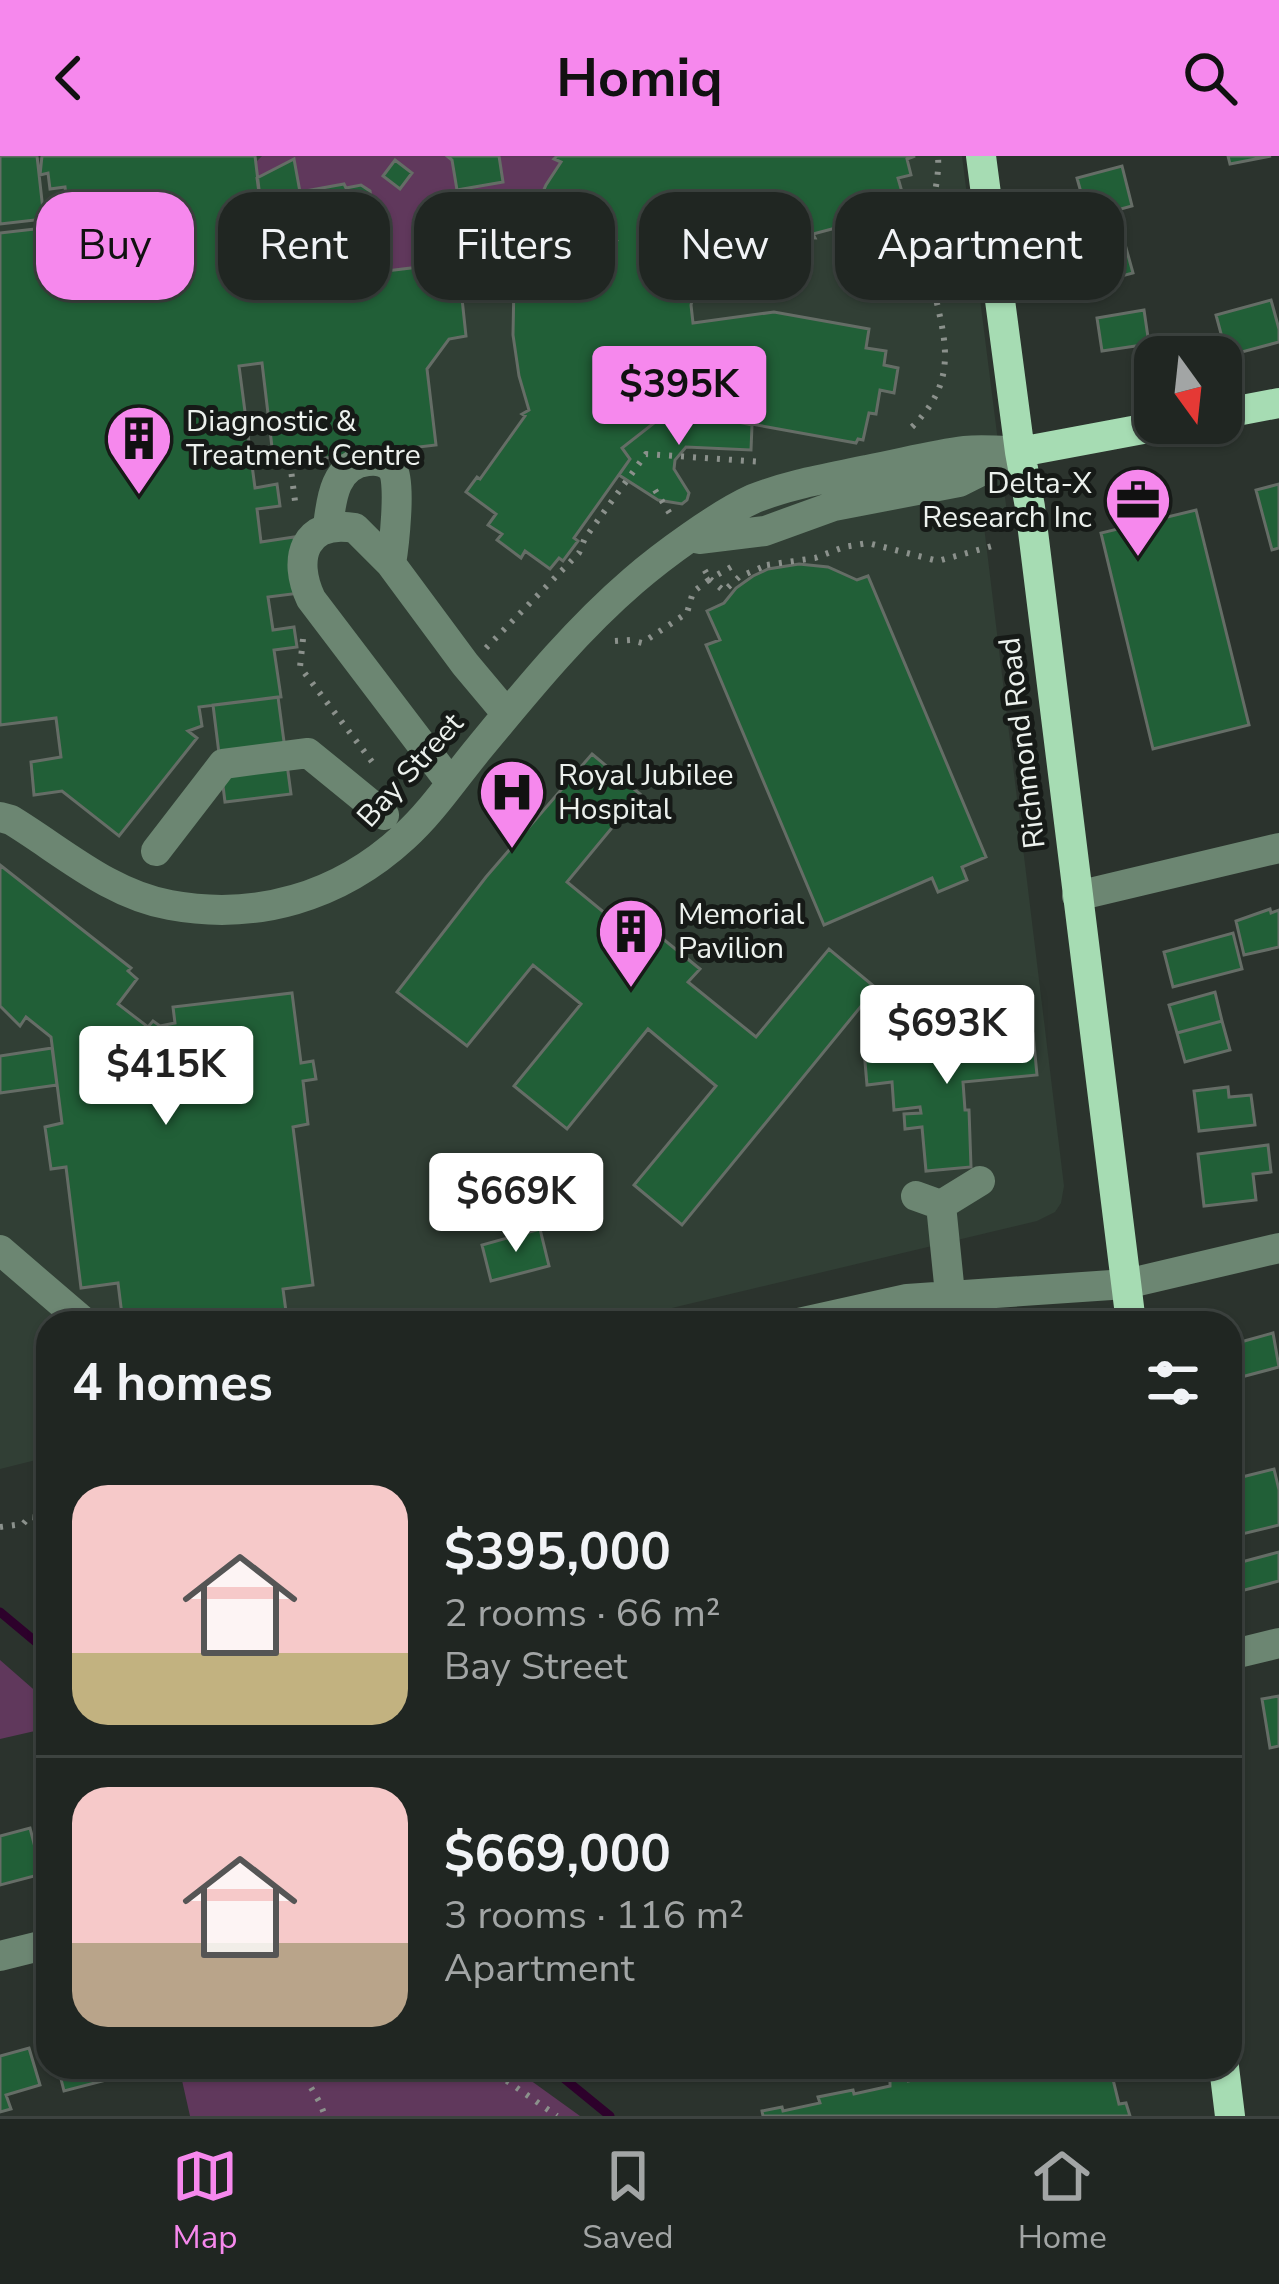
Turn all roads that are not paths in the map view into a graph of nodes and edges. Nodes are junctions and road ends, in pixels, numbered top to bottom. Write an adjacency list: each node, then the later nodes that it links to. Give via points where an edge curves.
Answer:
1 (981, 156): 5 (main road, Richmond Road)
2 (1279, 404): 3 (main road)
3 (1242, 410)
4 (1134, 430): 5 (main road, Bay Street)
5 (1019, 452): 8 (street, Bay Street, via 959,482 834,506 765,531 687,540 588,623); 14 (main road, Richmond Road)
6 (320, 532): 7 (street, via 355,528); 7 (street, via 341,476 358,463 388,465 395,474); 9 (street, via 301,554 311,599)
7 (392, 564): 8 (street)
8 (507, 714): 9 (street, Bay Street)
9 (451, 782): 11 (street, Bay Street, via 408,834 354,876 283,904 242,910 184,907 127,892)
10 (384, 815): 13 (street, via 308,752 223,764)
11 (0, 817)
12 (1279, 848): 14 (street)
13 (156, 850)
14 (1077, 896): 18 (main road, Richmond Road)
15 (980, 1181): 19 (street, via 928,1201)
16 (1279, 1248): 18 (street)
17 (0, 1250): 20 (street)
18 (1126, 1284): 19 (street); 22 (main road, Richmond Road)
19 (950, 1294): 21 (street)
20 (71, 1311)
21 (853, 1311)
22 (1129, 1311)
23 (1279, 1643): 24 (street)
24 (1242, 1652)
25 (36, 1947): 26 (street)
26 (0, 1956)
27 (1225, 2079): 28 (main road)
28 (1230, 2116)

